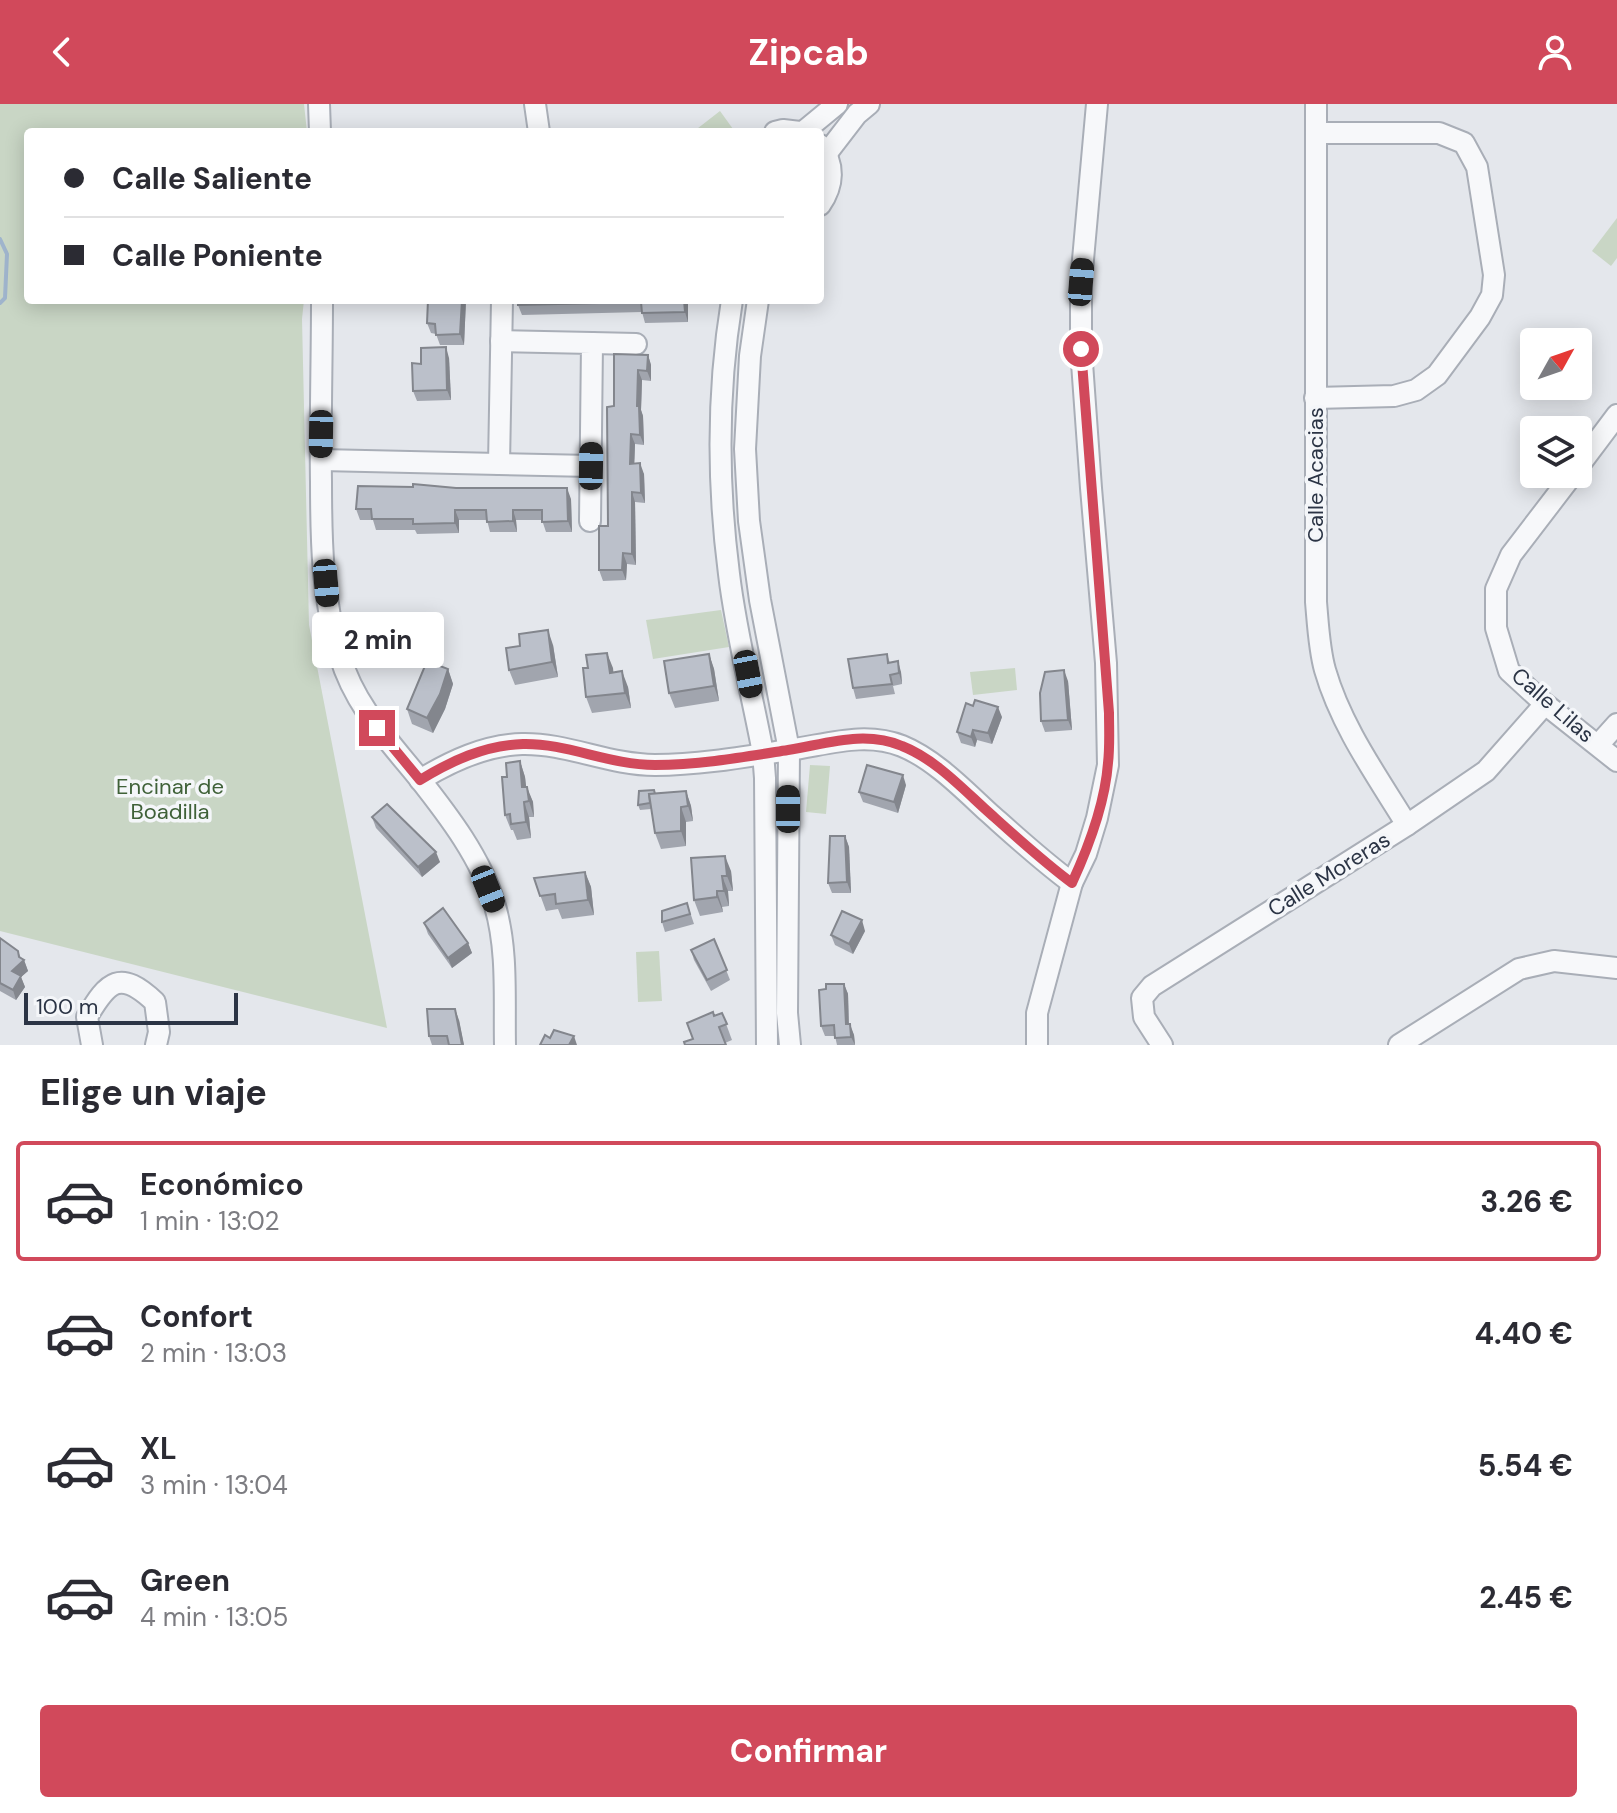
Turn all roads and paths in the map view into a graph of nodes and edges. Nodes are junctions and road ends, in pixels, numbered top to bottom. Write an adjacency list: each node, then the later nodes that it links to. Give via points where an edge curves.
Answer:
1 (319, 104): 7 (street)
2 (535, 104): 8 (street)
3 (837, 104): 9 (street)
4 (869, 104): 11 (street)
5 (1097, 104): 37 (street, via 1081,282 1081,349 1106,663 1108,765 1097,818)
6 (1316, 104): 10 (street, Calle Acacias)
7 (320, 128)
8 (538, 128)
9 (807, 128)
10 (1317, 133): 21 (street, Calle Acacias); 21 (street, via 1439,133 1464,143 1477,167 1494,275 1492,295 1480,317 1437,375 1416,390 1394,396)
11 (824, 148)
12 (824, 151): 13 (street, via 832,171)
13 (824, 199)
14 (322, 304): 24 (street)
15 (502, 304): 18 (street)
16 (731, 304): 33 (street, via 720,398 720,491 729,577)
17 (758, 304): 32 (street, via 747,391 749,521)
18 (501, 341): 19 (street); 25 (street)
19 (592, 343): 20 (street); 26 (street)
20 (636, 344)
21 (1315, 398): 36 (street, Calle Acacias, via 1316,602 1324,669 1360,748)
22 (1617, 415): 23 (street)
23 (1592, 448)
24 (321, 460): 25 (street); 35 (street, via 321,535 328,607 340,658 377,728)
25 (499, 464): 26 (street)
26 (591, 466): 28 (street)
27 (1562, 488): 29 (street, Calle Lilas, via 1511,555 1496,589 1496,628 1509,671)
28 (590, 521)
29 (1545, 704): 31 (street, Calle Lilas); 36 (street, Calle Moreras, via 1486,771)
30 (1617, 724): 31 (street)
31 (1599, 744): 34 (street, Calle Lilas)
32 (789, 750): 33 (street); 37 (street, via 851,738 903,746 962,787); 43 (street)
33 (763, 753): 35 (street, via 654,765 523,744 450,762); 42 (street)
34 (1617, 761)
35 (420, 780): 41 (street, via 466,843 495,905 502,940)
36 (1407, 825): 45 (street, Calle Moreras, via 1152,986 1142,998 1144,1017)
37 (1072, 883): 44 (street, via 1037,1013)
38 (1617, 968): 46 (street, via 1554,961 1519,969)
39 (92, 1045): 40 (street, via 87,1017 108,987 121,982 136,985 155,1002)
40 (156, 1045)
41 (505, 1045)
42 (767, 1045)
43 (790, 1045)
44 (1037, 1045)
45 (1162, 1045)
46 (1399, 1045)

